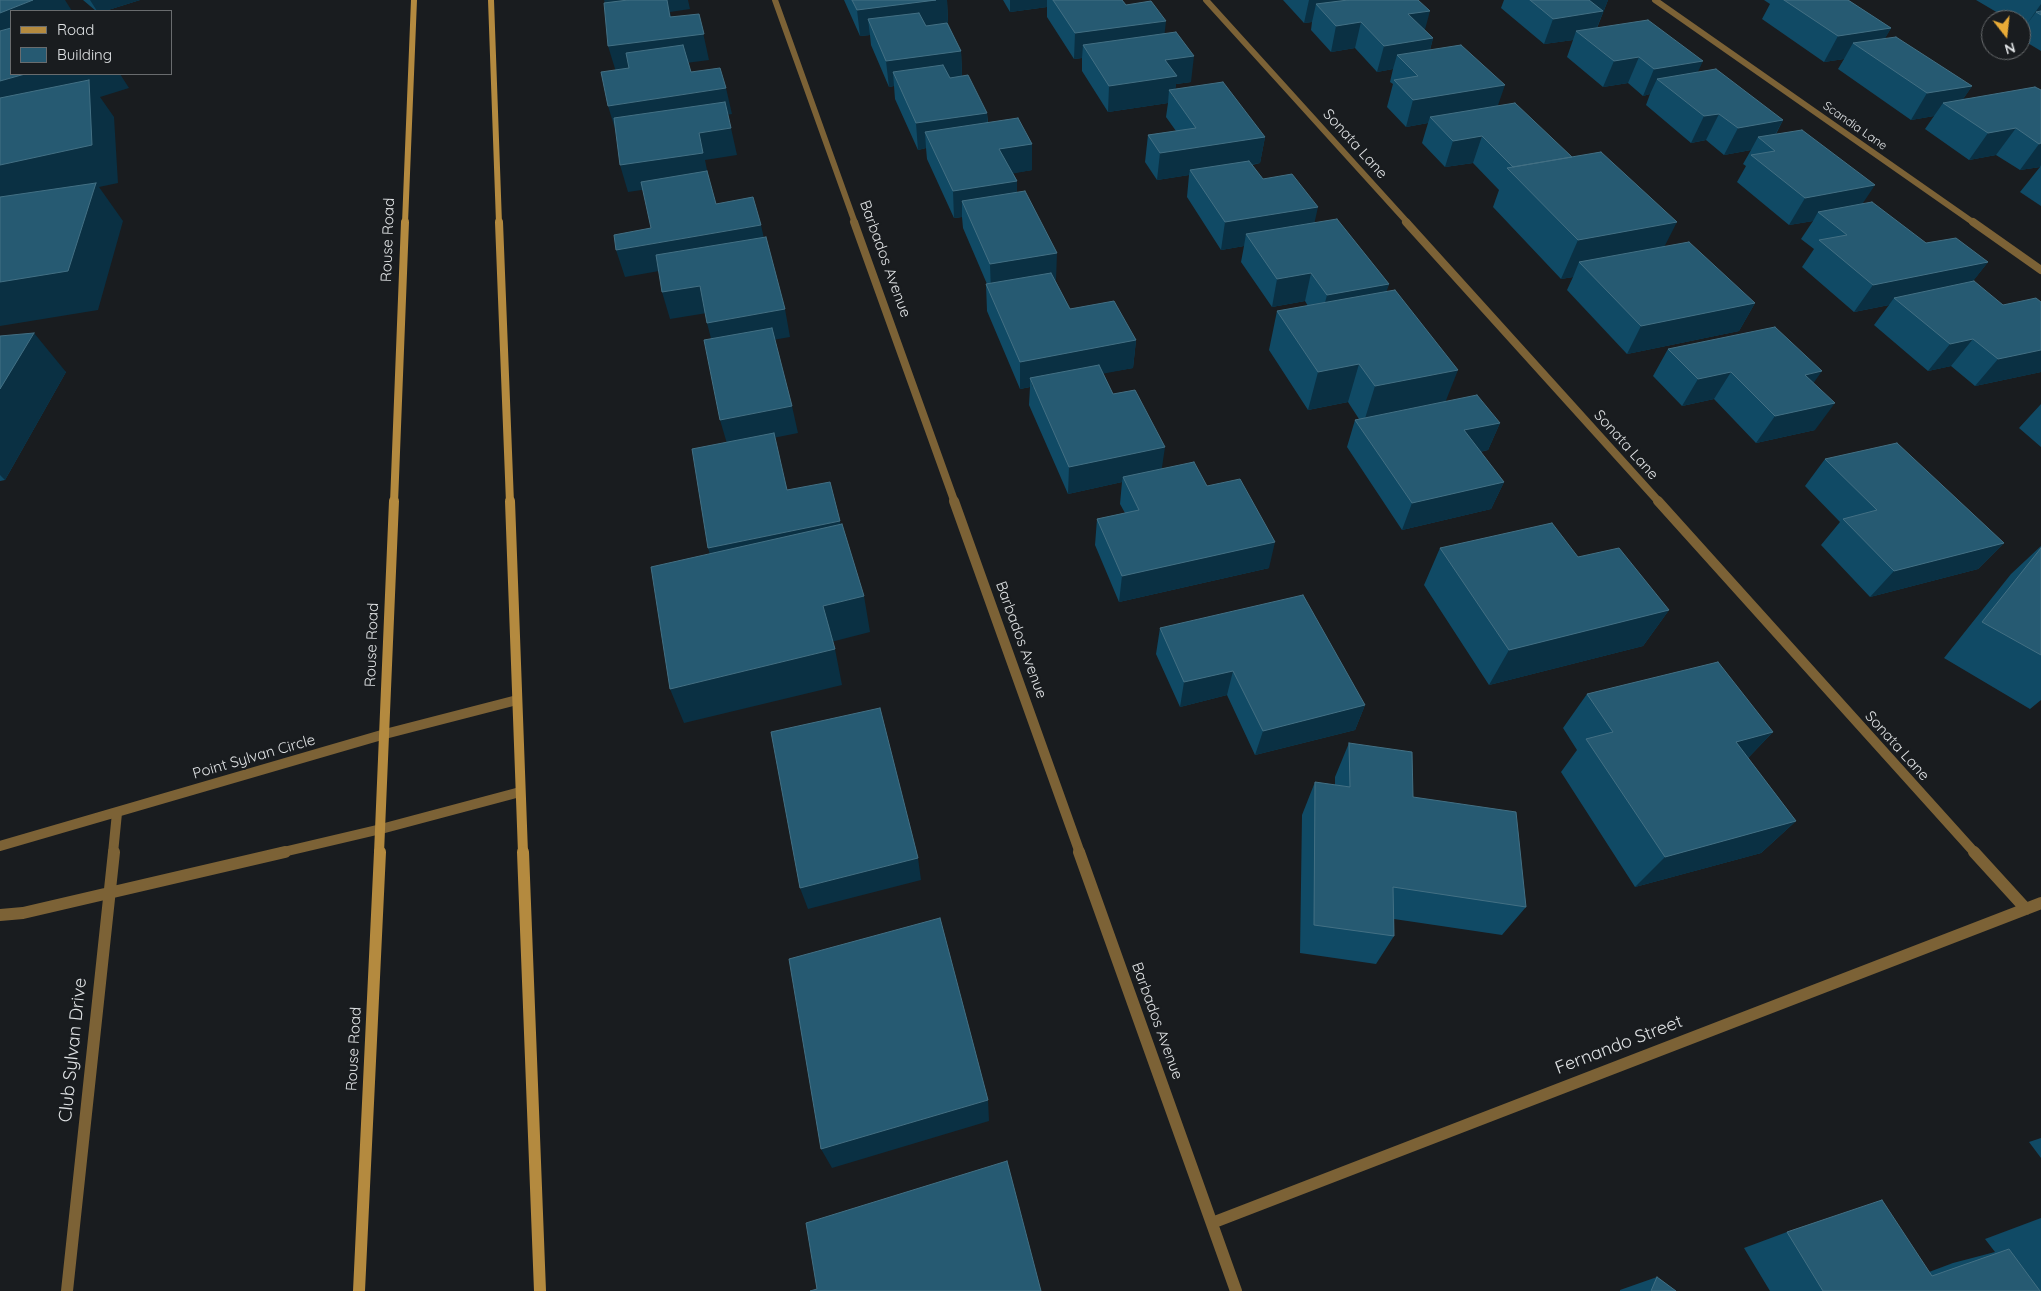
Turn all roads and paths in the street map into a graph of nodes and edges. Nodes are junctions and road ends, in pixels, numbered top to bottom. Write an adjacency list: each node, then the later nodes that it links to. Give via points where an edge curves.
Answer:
1 (414, 0): 8 (street, Rouse Road)
2 (491, 0): 7 (street)
3 (775, 0): 17 (street, Barbados Avenue)
4 (1206, 0): 15 (street, Sonata Lane)
5 (1655, 0): 6 (street, Scandia Lane)
6 (2041, 270)
7 (517, 700): 8 (street, Point Sylvan Circle); 9 (street)
8 (385, 734): 10 (street, Point Sylvan Circle); 11 (street, Rouse Road)
9 (520, 792): 11 (street); 20 (street)
10 (117, 813): 12 (street, Point Sylvan Circle); 13 (street, Club Sylvan Drive)
11 (381, 828): 13 (street); 19 (street, Rouse Road)
12 (0, 846)
13 (110, 892): 16 (street, via 23,913); 18 (street, Club Sylvan Drive)
14 (2041, 903): 15 (street, Fernando Street)
15 (2026, 909): 17 (street, Fernando Street)
16 (0, 915)
17 (1212, 1222): 21 (street, Barbados Avenue)
18 (67, 1291)
19 (359, 1291)
20 (540, 1291)
21 (1236, 1291)

